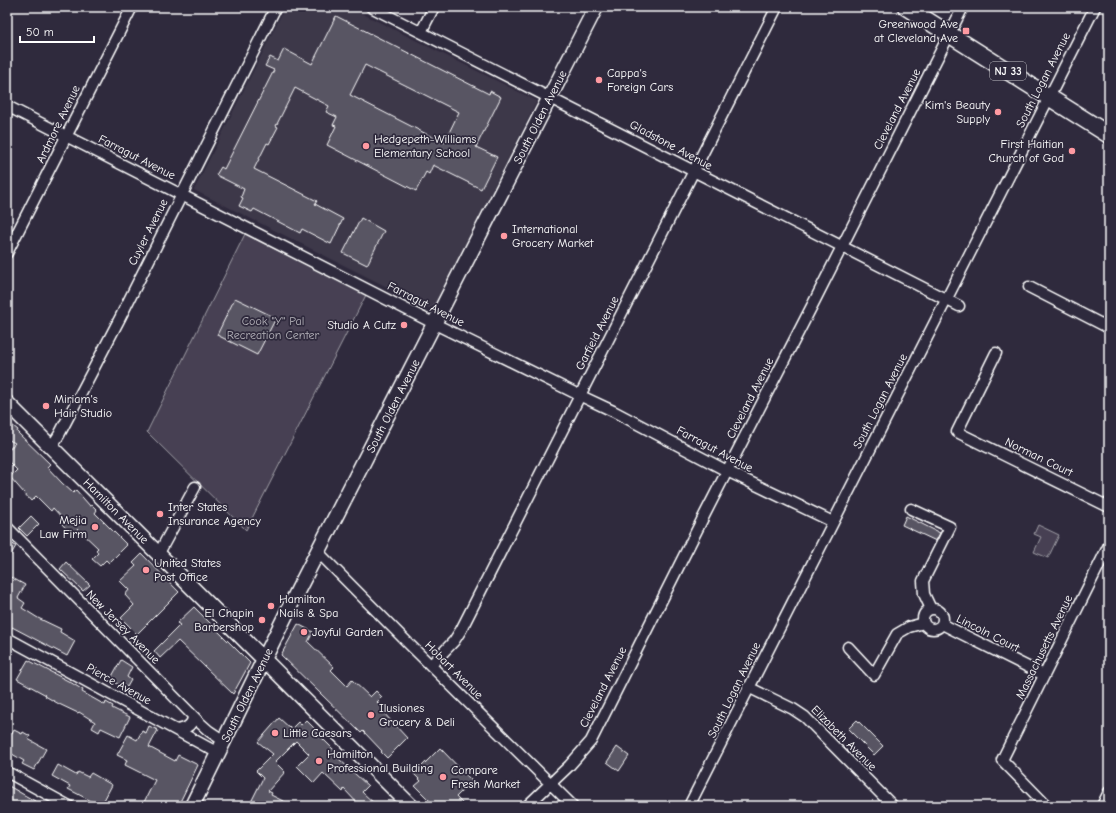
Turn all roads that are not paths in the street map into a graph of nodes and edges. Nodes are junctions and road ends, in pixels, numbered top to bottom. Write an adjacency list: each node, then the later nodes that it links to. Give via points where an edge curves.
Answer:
1 (132, 7): 16 (street, Ardmore Avenue)
2 (276, 7): 18 (street, Cuyler Avenue)
3 (371, 7): 10 (street, Gladstone Avenue)
4 (434, 7): 10 (street)
5 (596, 7): 13 (main road, South Olden Avenue)
6 (777, 7): 17 (street, Garfield Avenue)
7 (906, 7): 11 (main road, NJ 33)
8 (963, 7): 11 (street, Cleveland Avenue)
9 (1095, 7): 12 (street, South Logan Avenue)
10 (421, 32): 13 (street, Gladstone Avenue)
11 (949, 34): 12 (main road, NJ 33); 19 (street, Cleveland Avenue)
12 (1049, 97): 15 (main road, NJ 33); 22 (street, South Logan Avenue)
13 (550, 98): 17 (street, Gladstone Avenue); 24 (main road, South Olden Avenue)
14 (7, 106): 16 (street, Farragut Avenue)
15 (1109, 135)
16 (67, 137): 18 (street, Farragut Avenue); 20 (street, Ardmore Avenue)
17 (694, 171): 19 (street, Gladstone Avenue); 27 (street, Garfield Avenue)
18 (182, 195): 24 (street, Farragut Avenue); 29 (street, Cuyler Avenue)
19 (841, 246): 22 (street, Gladstone Avenue); 30 (street, Cleveland Avenue)
20 (7, 253)
21 (1029, 287): 25 (street)
22 (945, 300): 23 (street, Gladstone Avenue); 34 (street, South Logan Avenue)
23 (959, 306)
24 (434, 324): 27 (street, Farragut Avenue); 37 (main road, South Olden Avenue)
25 (1109, 328)
26 (996, 353): 32 (street, Norman Court, via 957,432)
27 (579, 395): 30 (street, Farragut Avenue, via 656,432); 45 (street, Garfield Avenue, via 461,630)
28 (7, 403): 29 (main road, Hamilton Avenue)
29 (52, 446): 38 (main road, Hamilton Avenue)
30 (727, 471): 34 (street, Farragut Avenue); 53 (street, Cleveland Avenue, via 591,741)
31 (195, 487): 38 (street)
32 (1109, 507)
33 (911, 509): 39 (street, via 950,527 923,581 924,594)
34 (833, 522): 47 (street, South Logan Avenue)
35 (7, 528): 48 (street, New Jersey Avenue)
36 (1109, 545): 46 (street, Massachusetts Avenue)
37 (318, 552): 44 (main road, South Olden Avenue); 45 (street, Hobart Avenue)
38 (159, 553): 44 (main road, Hamilton Avenue)
39 (931, 609): 40 (street, via 923,616); 41 (street, Lincoln Court, via 941,613)
40 (924, 623): 41 (street, Lincoln Court, via 932,629); 43 (street, via 897,634 874,675)
41 (942, 624): 46 (street, Lincoln Court)
42 (7, 638): 49 (street, Pierce Avenue)
43 (848, 647)
44 (265, 660): 50 (main road, South Olden Avenue); 58 (main road, Hamilton Avenue)
45 (431, 665): 53 (street, Hobart Avenue)
46 (1044, 675): 62 (street, Massachusetts Avenue, via 1002,760)
47 (748, 687): 55 (street, Elizabeth Avenue, via 805,717); 61 (street, South Logan Avenue)
48 (193, 716): 49 (street, via 189,726); 50 (street, New Jersey Avenue)
49 (176, 730): 51 (street, Pierce Avenue)
50 (224, 741): 51 (main road, South Olden Avenue)
51 (218, 754): 57 (main road, South Olden Avenue)
52 (7, 772): 56 (street)
53 (551, 783): 59 (street, Cleveland Avenue); 60 (street, Hobart Avenue)
54 (1109, 792): 63 (street)
55 (888, 804)
56 (69, 806)
57 (192, 806)
58 (411, 806)
59 (527, 806)
60 (573, 806)
61 (689, 806)
62 (1047, 806)
63 (1102, 806)

